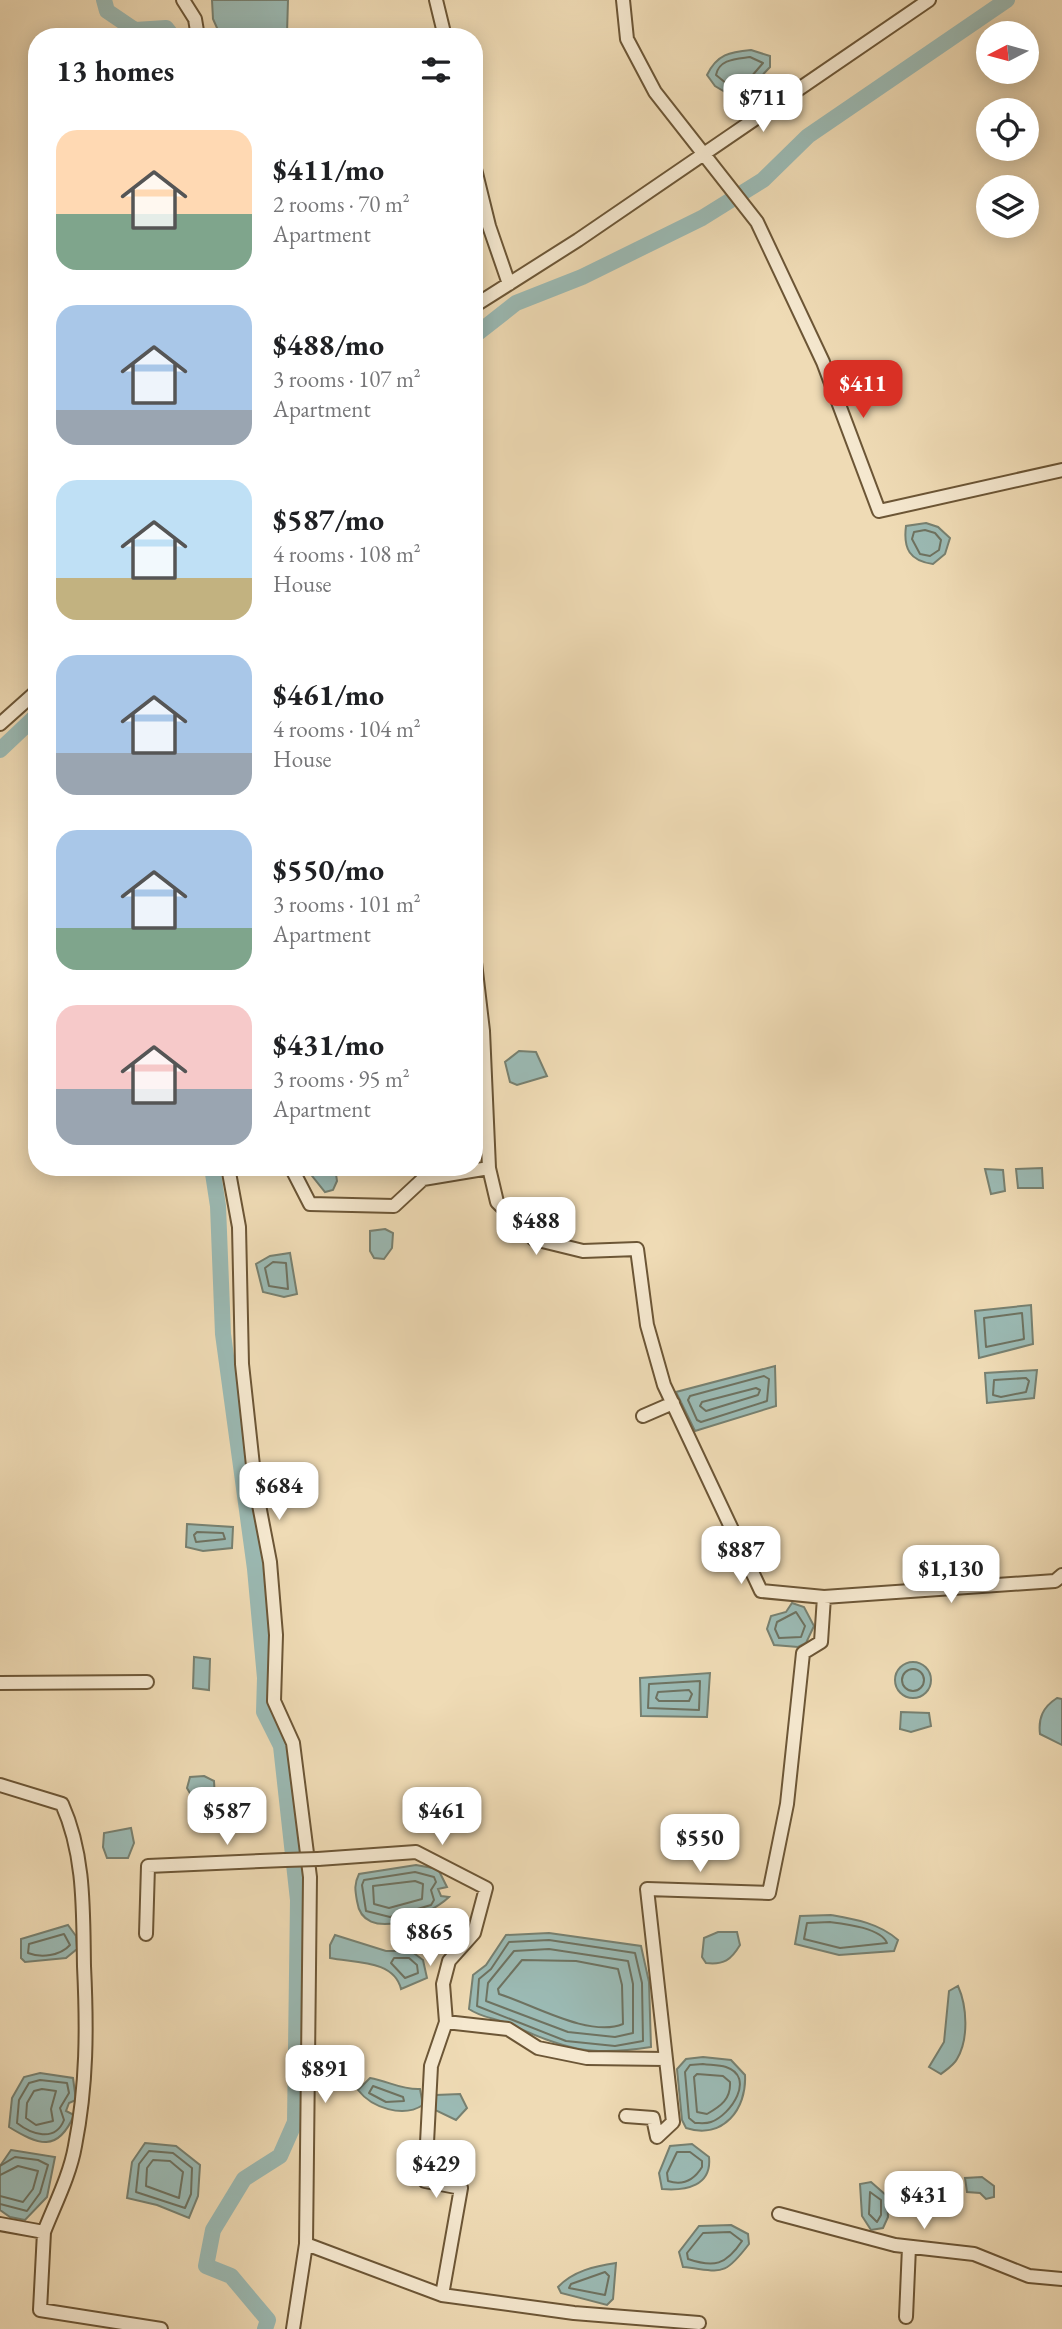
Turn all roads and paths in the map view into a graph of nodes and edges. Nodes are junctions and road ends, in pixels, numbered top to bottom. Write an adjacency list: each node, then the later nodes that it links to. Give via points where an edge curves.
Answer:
1 (183, 0): 5 (street)
2 (436, 0): 6 (street)
3 (623, 0): 7 (street, via 627,39 655,92)
4 (929, 0): 7 (street)
5 (196, 28)
6 (443, 28)
7 (705, 154): 9 (street); 11 (street, via 758,222 823,362 879,511)
8 (483, 202): 9 (street)
9 (509, 284): 10 (street)
10 (483, 300)
11 (1062, 470)
12 (28, 699): 13 (street)
13 (0, 724)
14 (483, 1031): 15 (street)
15 (489, 1168): 16 (street); 20 (street, via 497,1202 534,1240 583,1251 637,1249 647,1325)
16 (483, 1169)
17 (230, 1176): 34 (street, via 239,1227 242,1364 255,1484 270,1562 276,1635 274,1701 293,1743 310,1877)
18 (296, 1176): 19 (street, via 310,1204 394,1206 423,1179)
19 (441, 1176)
20 (673, 1403): 21 (street); 23 (street, via 761,1591)
21 (643, 1416)
22 (1062, 1574): 23 (street, via 1055,1581)
23 (824, 1597): 29 (street, via 821,1642 803,1653 787,1804 769,1893 647,1889)
24 (147, 1682): 25 (street)
25 (0, 1683)
26 (0, 1785): 33 (street, via 62,1804 74,1831 85,1918 88,2035 83,2089 75,2150)
27 (146, 1934): 28 (street, bridge, via 148,1866 416,1852 486,1888 474,1933 449,1961 443,1984)
28 (446, 2022): 29 (street, via 508,2029 538,2048 587,2058); 37 (street, via 431,2066 425,2181 461,2188)
29 (665, 2059): 30 (street, via 673,2122 657,2137 653,2118)
30 (626, 2116)
31 (779, 2214): 35 (street)
32 (0, 2224): 33 (street)
33 (44, 2232): 40 (street, via 40,2310)
34 (306, 2244): 37 (street); 41 (street)
35 (909, 2246): 36 (street, via 974,2254 1029,2276); 38 (street)
36 (1062, 2279)
37 (442, 2295): 39 (street, via 574,2313)
38 (906, 2317)
39 (699, 2323)
40 (161, 2329)
41 (293, 2329)

